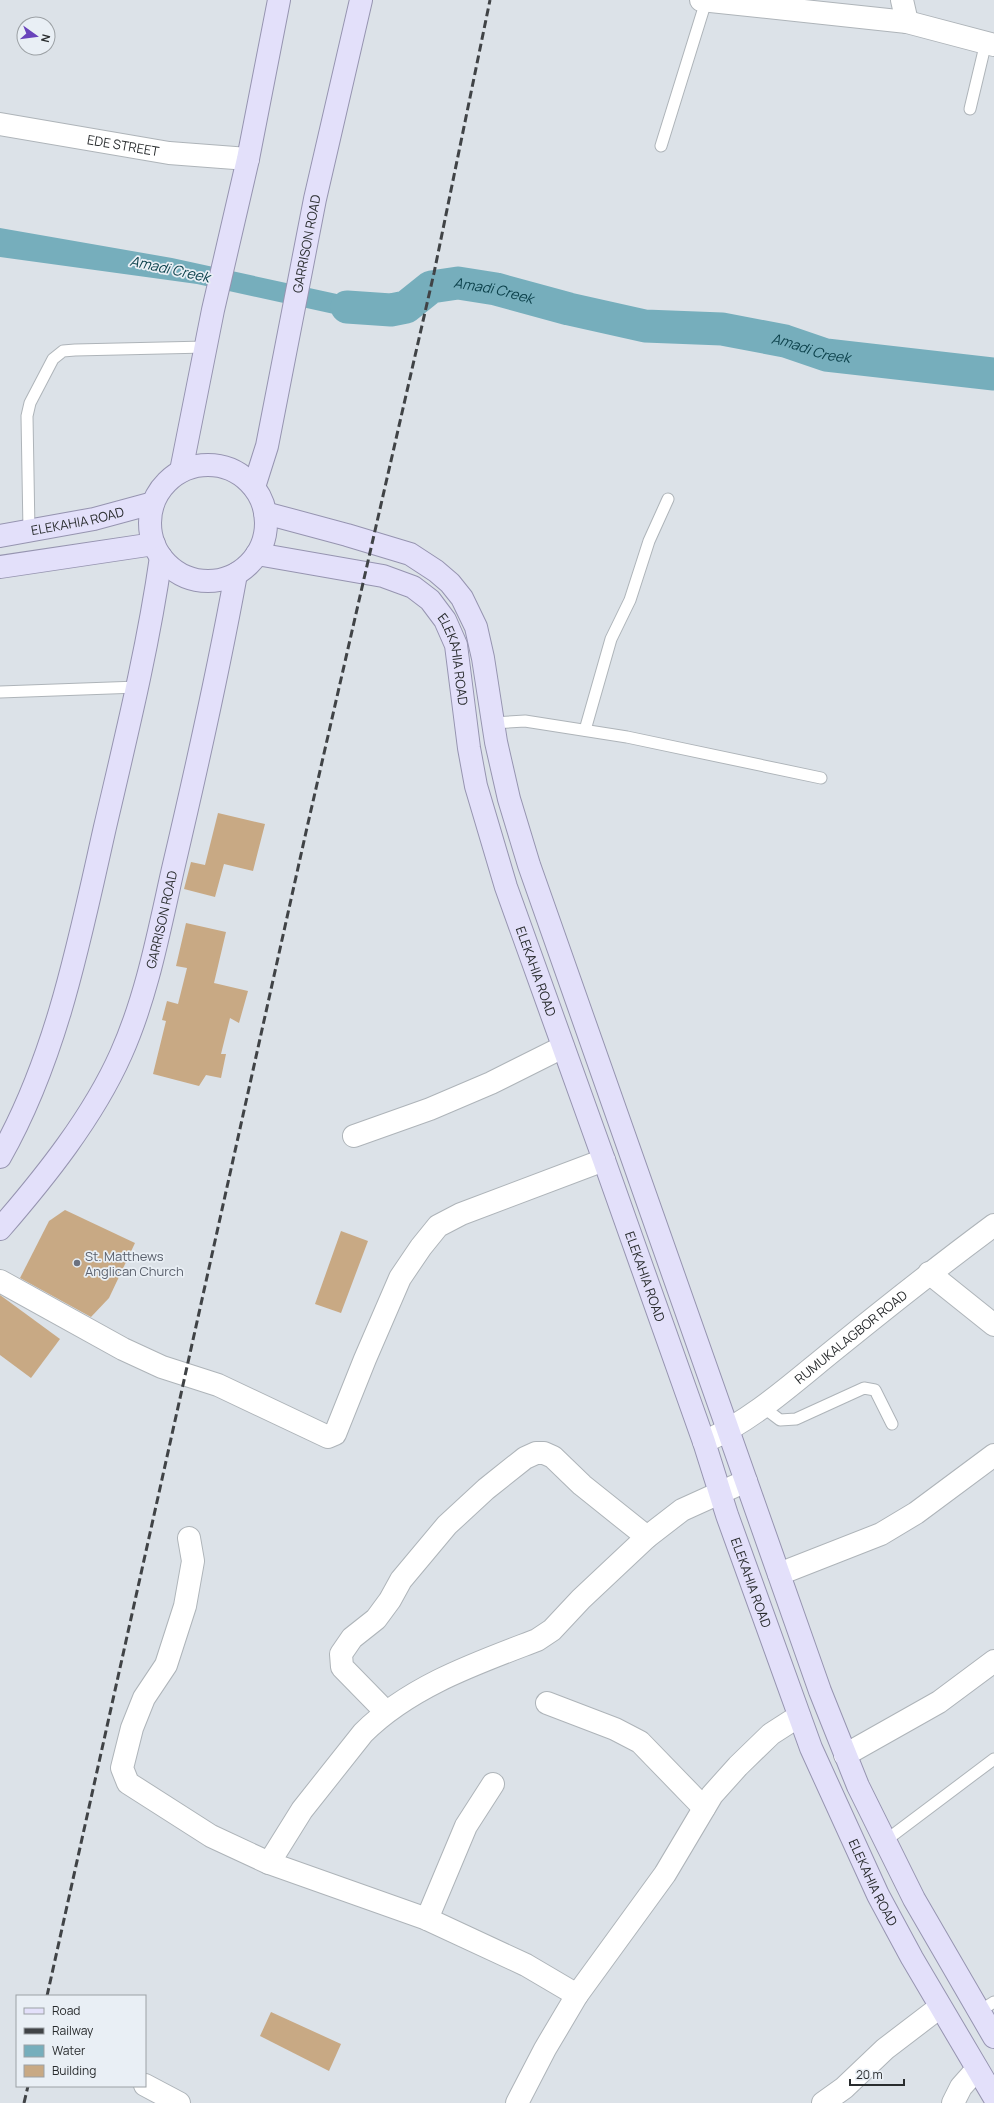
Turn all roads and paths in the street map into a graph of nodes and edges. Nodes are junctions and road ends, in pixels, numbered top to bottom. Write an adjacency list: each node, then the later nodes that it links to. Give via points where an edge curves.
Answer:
1 (279, 0): 10 (main road)
2 (361, 0): 13 (main road, GARRISON ROAD, via 317,192 267,446)
3 (703, 0): 5 (street); 9 (lane)
4 (902, 0): 5 (street)
5 (908, 22): 6 (street)
6 (990, 44): 7 (lane)
7 (970, 109)
8 (0, 124): 10 (street, EDE STREET, via 169,153)
9 (661, 146)
10 (248, 159): 11 (main road)
11 (206, 347): 12 (main road); 17 (lane, via 75,350 63,351 53,359 36,389 27,416)
12 (181, 471): 13 (main road, via 202,465 222,467 240,474); 15 (main road, via 165,485)
13 (254, 487): 16 (main road)
14 (668, 499): 26 (lane, via 647,548 630,600 611,639)
15 (154, 503): 17 (main road, ELEKAHIA ROAD, via 94,519); 19 (main road, via 150,531)
16 (265, 513): 20 (main road, via 266,527); 25 (main road, ELEKAHIA ROAD, via 354,536 410,554 450,583 462,598 476,627 484,658)
17 (28, 531): 18 (main road, ELEKAHIA ROAD)
18 (0, 536)
19 (157, 551): 21 (main road); 22 (main road, via 170,568 195,580 223,579); 23 (main road, via 153,613)
20 (257, 554): 22 (main road); 28 (main road, ELEKAHIA ROAD, via 383,576 413,588 430,600 444,620 456,645 470,755 489,835)
21 (0, 567)
22 (236, 574): 33 (main road, GARRISON ROAD, via 209,713 135,1020 101,1092 36,1187)
23 (138, 687): 24 (lane); 30 (main road, via 69,974 41,1067 28,1101)
24 (0, 692)
25 (493, 723): 26 (lane, via 525,721); 39 (main road, ELEKAHIA ROAD, via 509,799 529,865)
26 (585, 730): 27 (lane)
27 (821, 778)
28 (562, 1047): 29 (street, via 484,1086 430,1109); 31 (main road, ELEKAHIA ROAD)
29 (354, 1136)
30 (0, 1157)
31 (604, 1160): 35 (street, via 461,1214 438,1226 400,1278 335,1434 328,1437 218,1385 162,1367 123,1350); 40 (main road, ELEKAHIA ROAD)
32 (994, 1225): 34 (street, RUMUKALAGBOR ROAD)
33 (0, 1229)
34 (929, 1273): 36 (street); 37 (street, RUMUKALAGBOR ROAD)
35 (0, 1281)
36 (994, 1325)
37 (763, 1407): 38 (lane, via 780,1420 792,1419 871,1387); 39 (street, RUMUKALAGBOR ROAD)
38 (892, 1424)
39 (729, 1431): 40 (street, RUMUKALAGBOR ROAD); 42 (main road, ELEKAHIA ROAD)
40 (704, 1442): 43 (main road, ELEKAHIA ROAD)
41 (994, 1456): 46 (street, via 881,1534)
42 (746, 1481): 43 (street); 46 (main road, ELEKAHIA ROAD)
43 (720, 1494): 44 (street, via 682,1510); 50 (main road, ELEKAHIA ROAD)
44 (647, 1537): 49 (street, via 552,1630 537,1640 432,1684); 49 (street, via 582,1485 553,1457 540,1452 525,1458 447,1525 401,1580 376,1619 352,1638 341,1654 342,1667)
45 (189, 1538): 56 (street, via 191,1576 175,1642 166,1665 144,1698 132,1728 124,1756 123,1776 138,1790 211,1836)
46 (779, 1574): 51 (main road, ELEKAHIA ROAD)
47 (994, 1661): 51 (street, via 939,1702)
48 (547, 1703): 54 (street, via 615,1729 640,1742)
49 (386, 1712): 56 (street, via 374,1721 353,1745 302,1810)
50 (799, 1716): 54 (street, via 771,1734 738,1766); 59 (main road, ELEKAHIA ROAD, via 878,1895)
51 (845, 1755): 55 (main road, ELEKAHIA ROAD)
52 (994, 1759): 55 (lane)
53 (493, 1784): 57 (street, via 466,1826)
54 (704, 1808): 58 (street, via 665,1874)
55 (885, 1841): 60 (main road, ELEKAHIA ROAD, via 914,1899)
56 (269, 1862): 57 (street)
57 (427, 1919): 58 (street, via 526,1965)
58 (577, 1995): 66 (street)
59 (940, 2007): 62 (main road, ELEKAHIA ROAD); 67 (street, via 885,2049 844,2088)
60 (986, 2007): 61 (main road, ELEKAHIA ROAD)
61 (994, 2037)
62 (977, 2069): 64 (main road, ELEKAHIA ROAD); 68 (street, via 961,2087)
63 (146, 2086): 65 (street)
64 (994, 2096)
65 (179, 2103)
66 (517, 2103)
67 (823, 2103)
68 (952, 2103)

